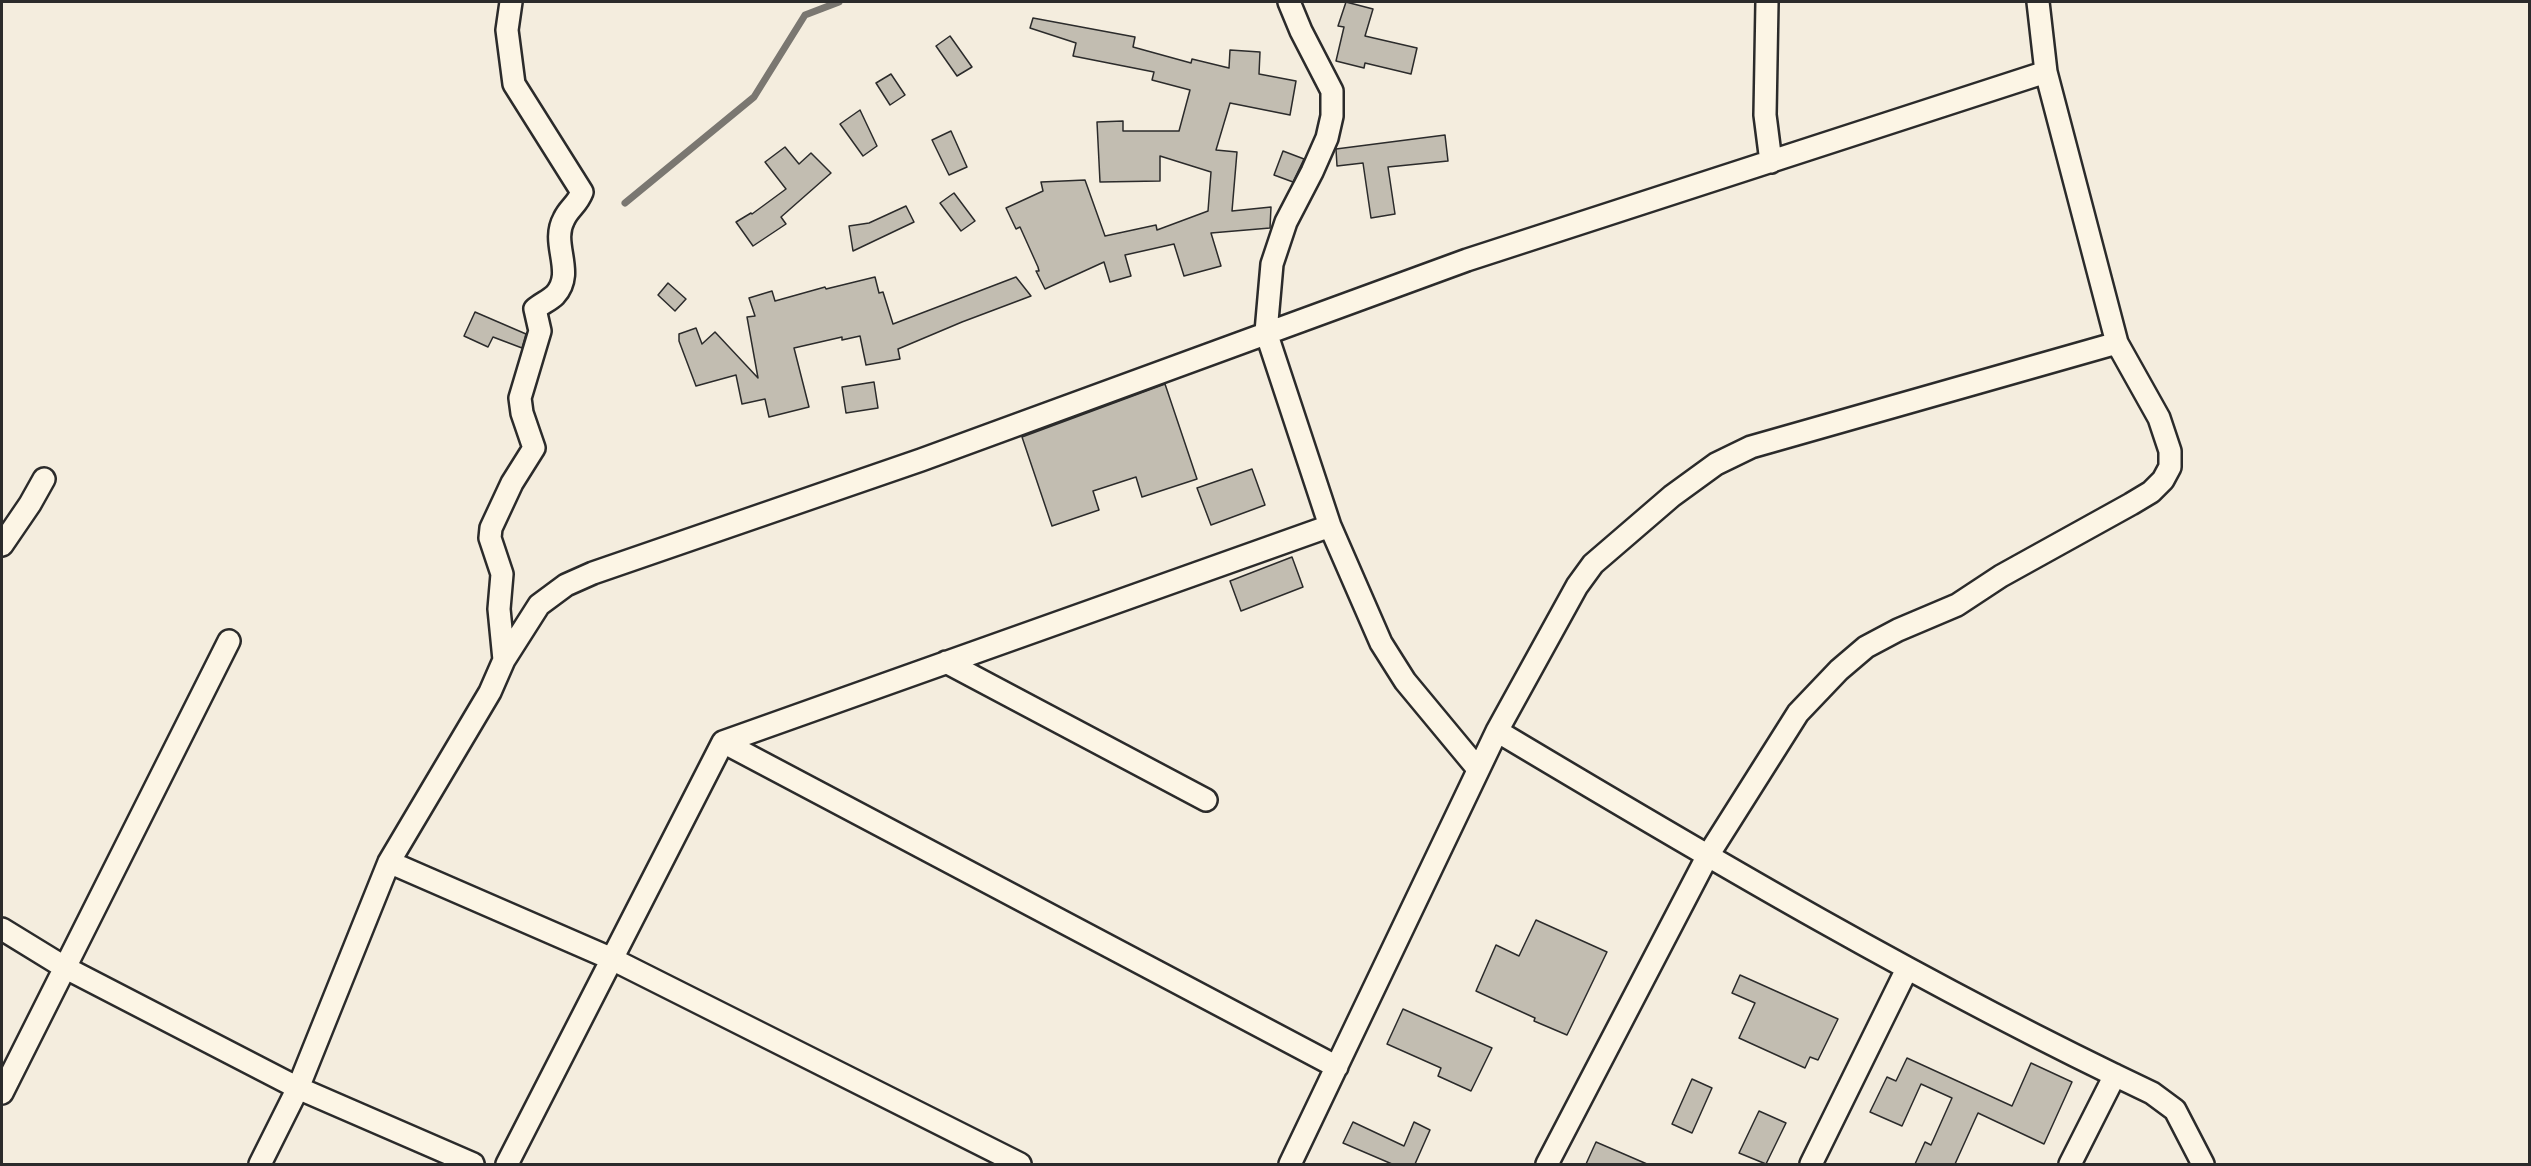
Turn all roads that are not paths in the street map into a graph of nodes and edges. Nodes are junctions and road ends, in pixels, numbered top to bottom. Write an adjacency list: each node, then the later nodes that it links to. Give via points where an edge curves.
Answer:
1 (510, 2): 13 (street, via 507,30 514,84 582,192 563,219 558,246 564,279 555,295 536,309 540,331 520,398 534,448 491,528 490,538 502,573 499,609)
2 (1289, 2): 7 (street, via 1332,91 1332,116 1327,138 1286,222 1272,264)
3 (1767, 2): 6 (street, via 1765,115)
4 (2038, 2): 5 (street)
5 (2046, 72): 6 (street); 8 (street)
6 (1772, 162): 7 (street, via 1467,260)
7 (1266, 332): 10 (street); 13 (street, via 921,460 593,573 566,585 538,605)
8 (2117, 343): 15 (street, via 1751,447 1716,464 1672,495 1593,564); 19 (street, via 2163,429 2170,467 2163,480 2151,492 1957,605 1866,647 1798,713)
9 (44, 479): 11 (street)
10 (1330, 526): 14 (street); 17 (street, via 1381,643 1406,681)
11 (2, 545)
12 (229, 640): 23 (street)
13 (504, 660): 20 (street, via 490,692)
14 (946, 662): 16 (street); 18 (street)
15 (1497, 731): 17 (street); 19 (street)
16 (723, 742): 22 (street); 25 (street)
17 (1479, 769): 25 (street)
18 (1206, 800)
19 (1707, 857): 24 (street); 34 (street)
20 (389, 862): 22 (street); 27 (street)
21 (2, 929): 23 (street)
22 (612, 959): 31 (street); 32 (street)
23 (64, 967): 27 (street); 28 (street)
24 (1907, 969): 26 (street); 35 (street)
25 (1336, 1067): 33 (street)
26 (2115, 1075): 36 (street); 37 (street, via 2152,1093 2175,1110)
27 (298, 1088): 29 (street); 30 (street)
28 (2, 1093)
29 (260, 1164)
30 (473, 1164)
31 (507, 1164)
32 (1020, 1164)
33 (1290, 1164)
34 (1547, 1164)
35 (1811, 1164)
36 (2070, 1164)
37 (2203, 1164)

